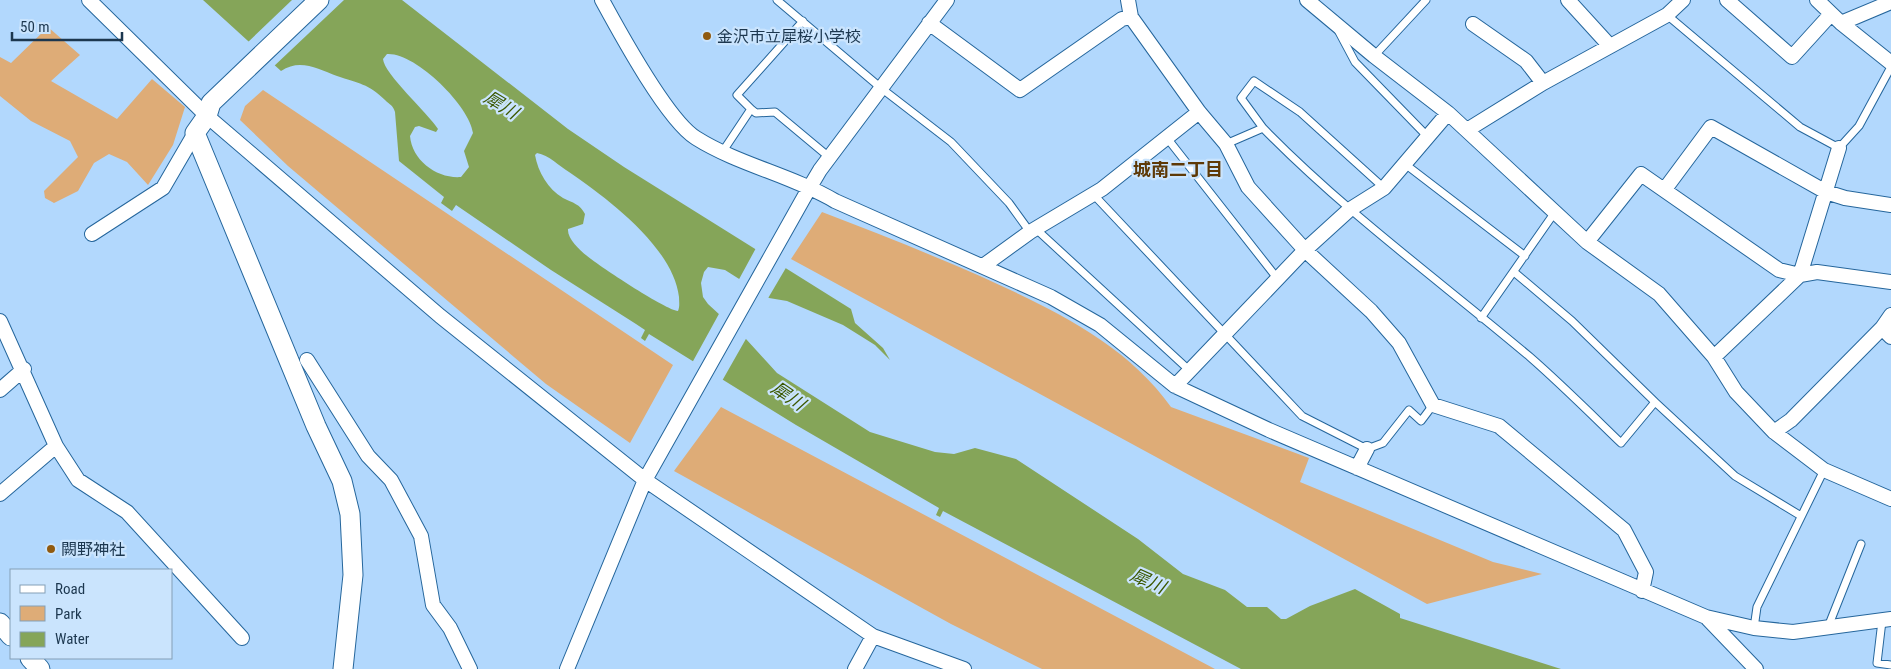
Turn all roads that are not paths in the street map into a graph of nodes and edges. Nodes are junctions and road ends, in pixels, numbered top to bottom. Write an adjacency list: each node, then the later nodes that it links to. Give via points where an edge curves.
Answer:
1 (89, 0): 27 (street)
2 (318, 0): 27 (street)
3 (602, 0): 38 (street, via 677,121 695,137)
4 (777, 0): 17 (lane)
5 (1128, 0): 15 (street)
6 (1307, 0): 19 (street)
7 (1426, 0): 22 (lane)
8 (1568, 0): 21 (street)
9 (1683, 0): 14 (street)
10 (1727, 0): 16 (street, via 1792,57)
11 (1817, 0): 16 (street)
12 (944, 1): 18 (street)
13 (1891, 2): 16 (street)
14 (1667, 15): 21 (street); 37 (lane, via 1800,127)
15 (1131, 17): 18 (street, via 1122,19 1020,90); 29 (street)
16 (1836, 18): 23 (street)
17 (803, 21): 26 (lane); 28 (lane, via 737,95)
18 (929, 23): 26 (street)
19 (1334, 23): 22 (street); 34 (lane, via 1355,62)
20 (1473, 24): 25 (street, via 1526,61)
21 (1609, 46): 25 (street)
22 (1374, 56): 30 (street)
23 (1891, 63)
24 (1891, 67): 37 (lane, via 1859,126)
25 (1543, 83): 32 (street)
26 (881, 88): 39 (street); 49 (lane, via 951,142)
27 (209, 109): 33 (street); 77 (street, via 440,316)
28 (751, 110): 38 (lane); 39 (lane, via 756,113 775,112)
29 (1199, 112): 35 (street); 36 (street)
30 (1448, 113): 32 (street); 34 (street)
31 (1263, 128): 36 (lane); 41 (lane, via 1241,98 1254,81 1300,112); 47 (lane)
32 (1467, 130): 48 (street)
33 (195, 134): 50 (street, via 163,188); 94 (street, via 342,481 350,514 354,575)
34 (1428, 137): 40 (street)
35 (1166, 138): 45 (street); 57 (lane)
36 (1226, 144): 52 (street, via 1248,187)
37 (1839, 148): 44 (street)
38 (722, 151): 42 (street)
39 (830, 157): 42 (street)
40 (1405, 164): 41 (street); 53 (lane)
41 (1384, 188): 47 (street)
42 (809, 189): 54 (street); 77 (street)
43 (1665, 189): 44 (street, via 1711,127); 51 (street, via 1641,174); 56 (street, via 1779,270)
44 (1826, 192): 46 (street); 56 (street)
45 (1094, 194): 49 (street); 63 (lane)
46 (1891, 206)
47 (1349, 210): 52 (street); 60 (lane)
48 (1555, 212): 51 (street); 53 (lane)
49 (1033, 230): 54 (street); 67 (lane)
50 (92, 234)
51 (1587, 242): 64 (street, via 1659,294)
52 (1305, 250): 57 (street); 71 (street, via 1399,343)
53 (1525, 256): 55 (lane)
54 (982, 266): 68 (street, via 1044,294 1100,325)
55 (1514, 272): 60 (lane); 70 (lane, via 1572,321)
56 (1800, 275): 58 (street, via 1817,272); 64 (street)
57 (1277, 278): 63 (street)
58 (1891, 282)
59 (1891, 315): 62 (street)
60 (1482, 318): 70 (lane, via 1531,358 1621,443)
61 (0, 321): 66 (street)
62 (1886, 332): 72 (street)
63 (1224, 333): 67 (street); 74 (lane, via 1302,416)
64 (1714, 357): 72 (street, via 1736,392)
65 (307, 360): 95 (street, via 368,456 391,480 421,536 433,605 450,628)
66 (24, 370): 69 (street); 73 (street)
67 (1189, 370): 68 (street)
68 (1175, 386): 75 (street)
69 (0, 390)
70 (1655, 402): 80 (lane, via 1735,476)
71 (1434, 405): 74 (lane, via 1421,421 1409,410 1383,443); 82 (street, via 1499,426 1624,530 1646,572)
72 (1774, 432): 76 (street)
73 (56, 446): 78 (street); 90 (street, via 78,480 127,512)
74 (1367, 449): 75 (street)
75 (1357, 468): 82 (street)
76 (1824, 470): 79 (street); 80 (lane)
77 (647, 478): 89 (street); 96 (street)
78 (0, 494)
79 (1891, 499)
80 (1801, 516): 86 (lane, via 1757,607)
81 (1862, 544): 87 (lane)
82 (1642, 591): 83 (street)
83 (1706, 617): 86 (street); 99 (street)
84 (1887, 620): 87 (street); 92 (lane, via 1877,663)
85 (0, 623): 88 (street)
86 (1754, 628): 87 (street, via 1793,632)
87 (1828, 628)
88 (10, 635)
89 (873, 636): 97 (street); 98 (street)
90 (242, 638)
91 (31, 659): 93 (street)
92 (1891, 665)
93 (40, 669)
94 (343, 669)
95 (470, 669)
96 (567, 669)
97 (855, 669)
98 (964, 669)
99 (1756, 669)

